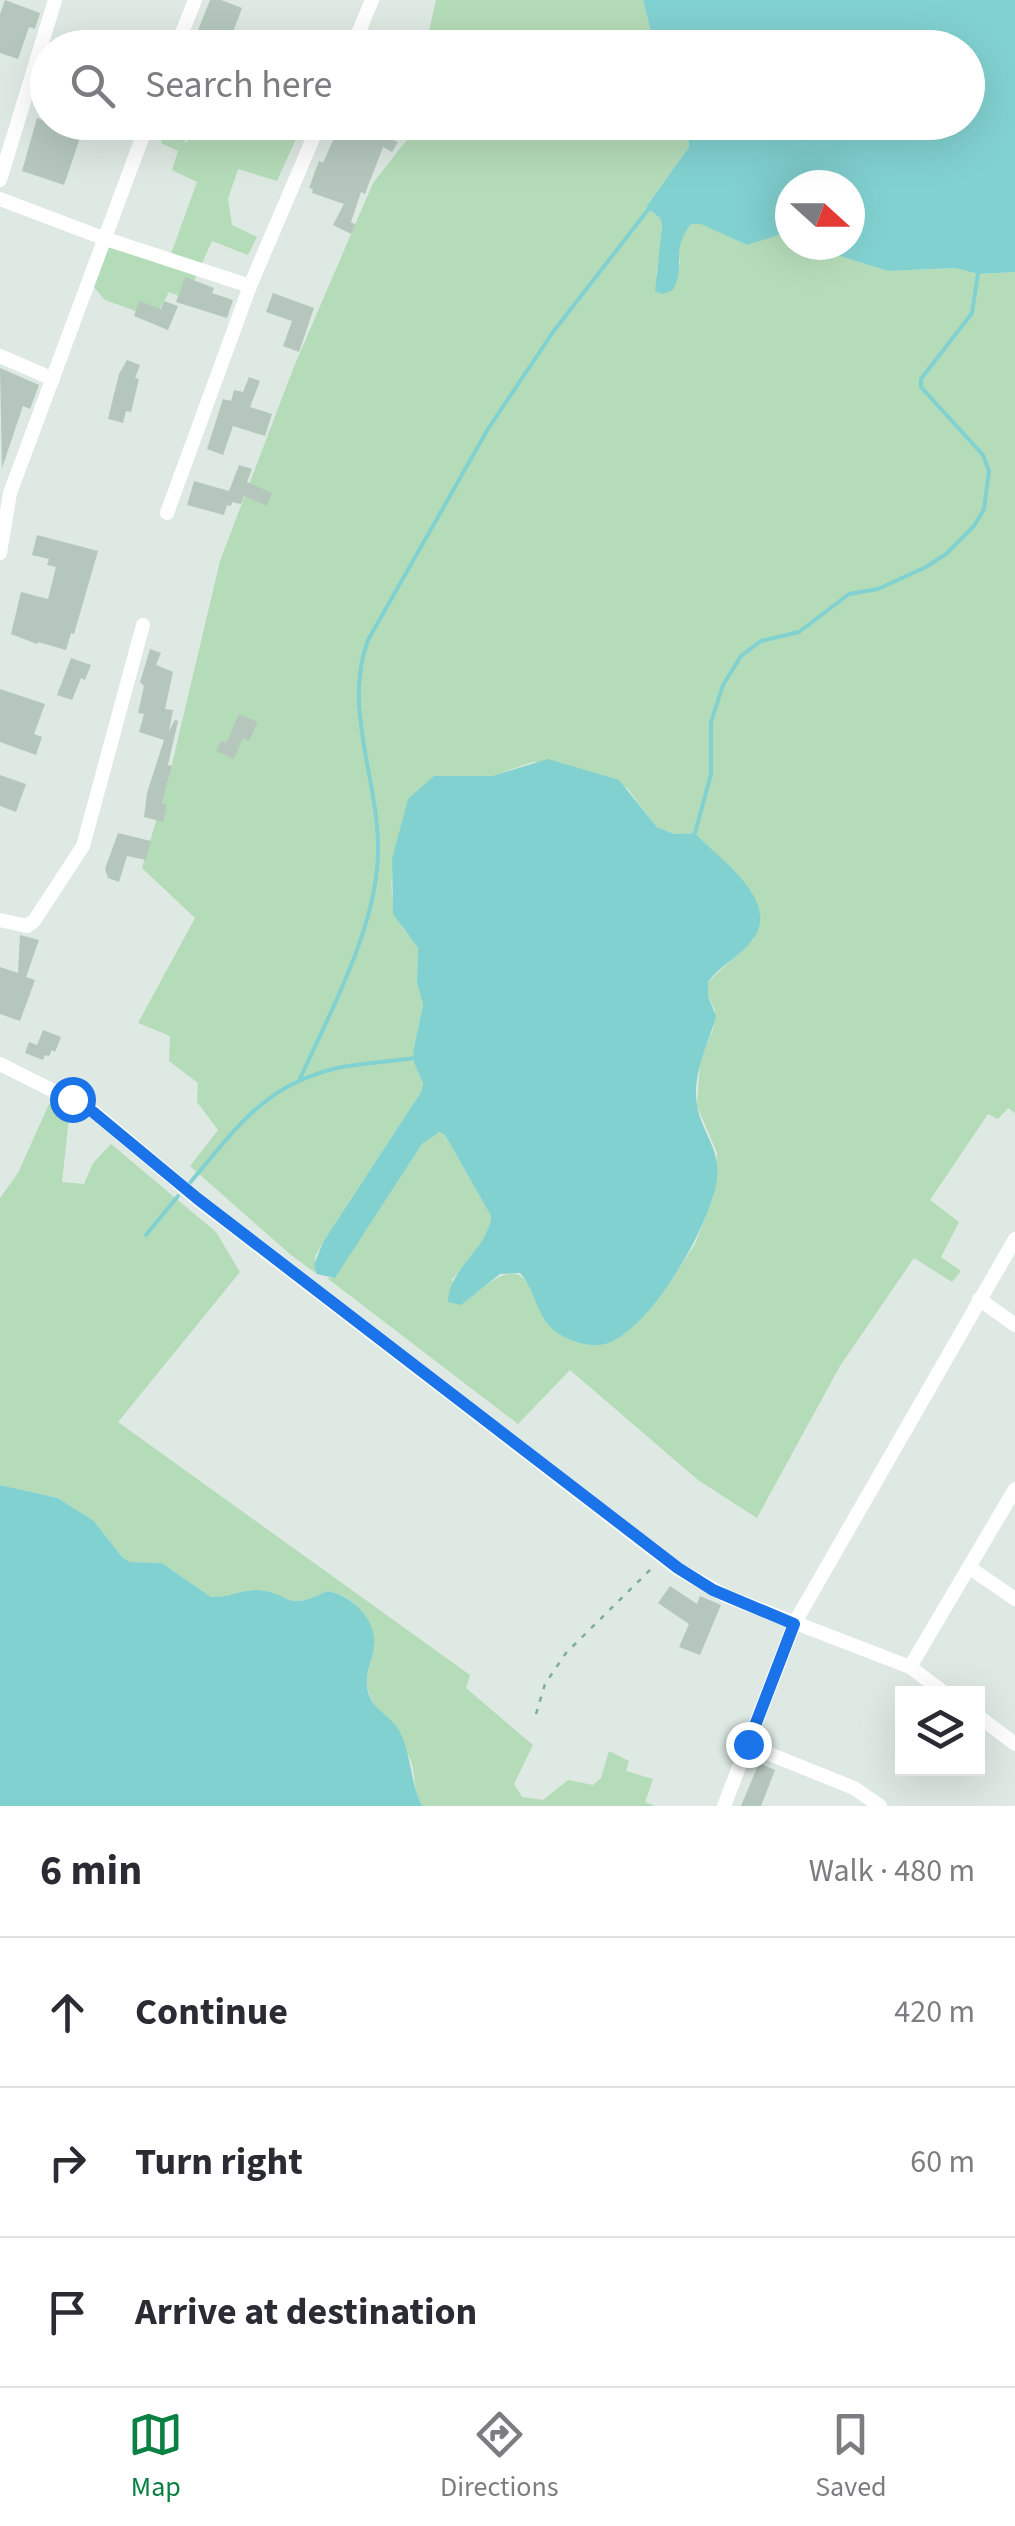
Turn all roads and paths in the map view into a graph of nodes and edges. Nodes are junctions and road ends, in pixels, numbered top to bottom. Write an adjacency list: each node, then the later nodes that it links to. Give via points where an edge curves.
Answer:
1 (55, 0): 4 (street)
2 (194, 0): 5 (street)
3 (372, 0): 6 (street)
4 (46, 30)
5 (183, 30)
6 (360, 30)
7 (30, 82): 10 (street)
8 (141, 140): 12 (street)
9 (312, 140): 13 (street)
10 (0, 180)
11 (0, 199): 12 (street)
12 (103, 238): 13 (street); 15 (street)
13 (250, 286): 17 (street)
14 (0, 356): 15 (street)
15 (53, 379): 16 (street)
16 (5, 490): 18 (street)
17 (166, 513)
18 (0, 552)
19 (143, 625): 20 (street, via 83,846 34,922)
20 (0, 920)
21 (0, 1064): 26 (street, via 93,1112)
22 (1015, 1239): 23 (street)
23 (979, 1300): 24 (street); 29 (street)
24 (1015, 1325)
25 (1015, 1489): 27 (street)
26 (663, 1557): 29 (street, via 713,1590); 32 (path, via 566,1653 545,1684)
27 (970, 1568): 28 (street); 30 (street)
28 (1015, 1599)
29 (794, 1624): 30 (street); 34 (street)
30 (910, 1667): 31 (street)
31 (935, 1686)
32 (536, 1714)
33 (985, 1721): 35 (street)
34 (748, 1744): 36 (street); 37 (street, via 854,1788)
35 (1015, 1744)
36 (724, 1806)
37 (880, 1806)

